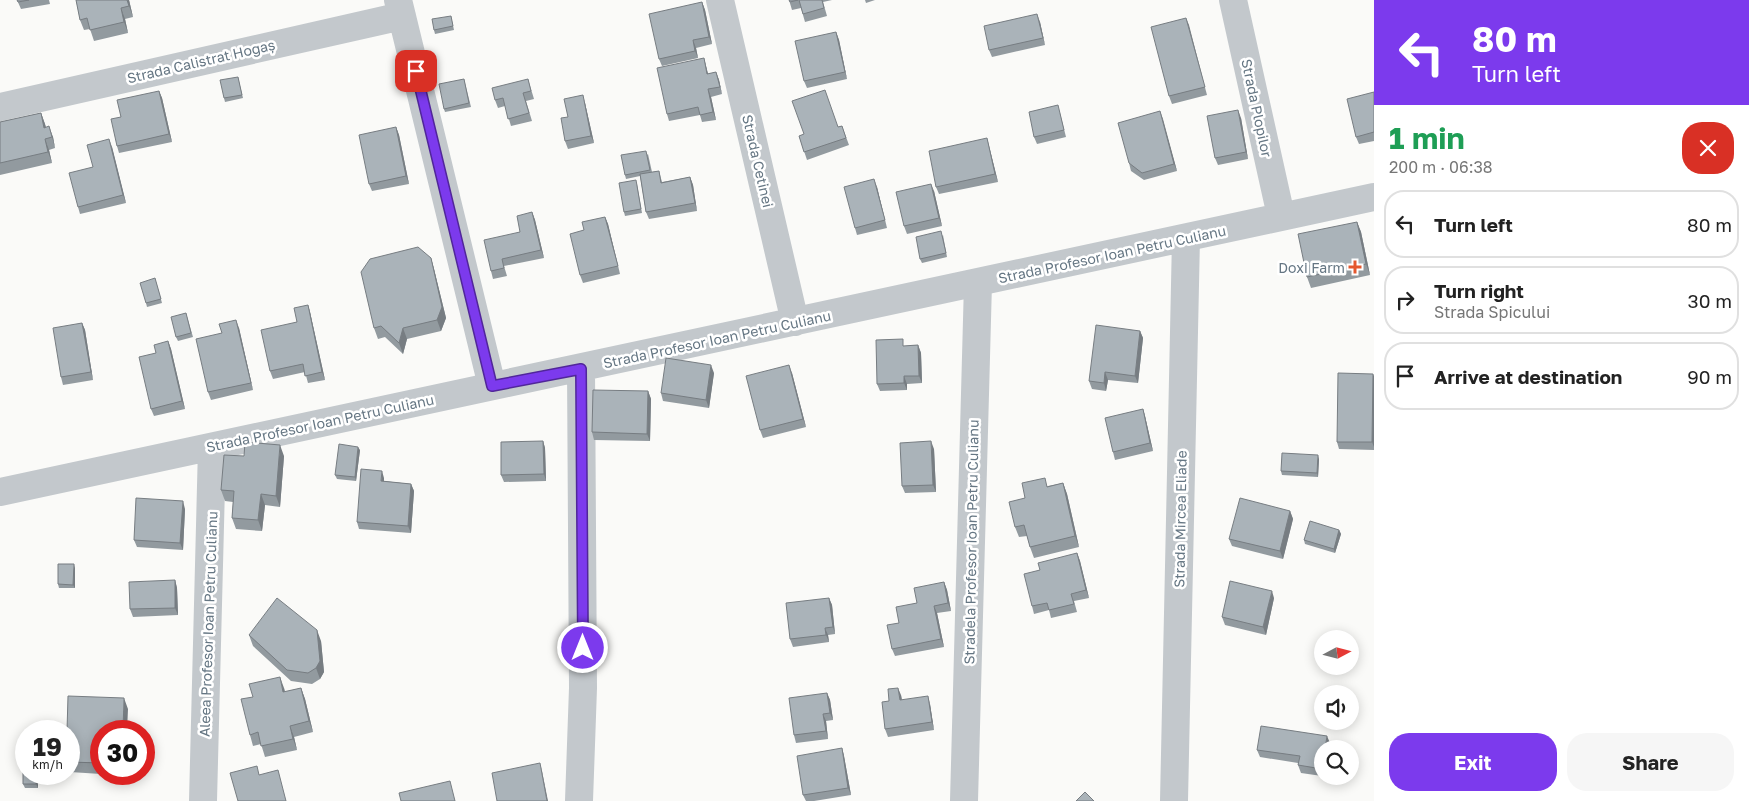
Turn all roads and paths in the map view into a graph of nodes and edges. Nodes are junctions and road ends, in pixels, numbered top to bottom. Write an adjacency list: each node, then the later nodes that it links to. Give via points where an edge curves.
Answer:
1 (720, 0): 9 (street, Strada Cetinei)
2 (1233, 0): 6 (street, Strada Plopilor)
3 (400, 8): 4 (street, Strada Calistrat Hogaș); 11 (street)
4 (0, 107)
5 (1374, 197): 6 (street, Strada Profesor Ioan Petru Culianu)
6 (1281, 216): 7 (street, Strada Profesor Ioan Petru Culianu)
7 (1186, 238): 8 (street, Strada Profesor Ioan Petru Culianu); 17 (street, Strada Mircea Eliade)
8 (978, 284): 9 (street, Strada Profesor Ioan Petru Culianu); 16 (street, Stradela Profesor Ioan Petru Culianu)
9 (795, 322): 10 (street, Strada Profesor Ioan Petru Culianu)
10 (581, 369): 11 (street, Strada Profesor Ioan Petru Culianu); 15 (street, via 583,688)
11 (492, 386): 12 (street, Strada Profesor Ioan Petru Culianu)
12 (212, 447): 13 (street, Strada Profesor Ioan Petru Culianu); 14 (street, Aleea Profesor Ioan Petru Culianu)
13 (0, 492)
14 (203, 801)
15 (579, 801)
16 (964, 801)
17 (1174, 801)

